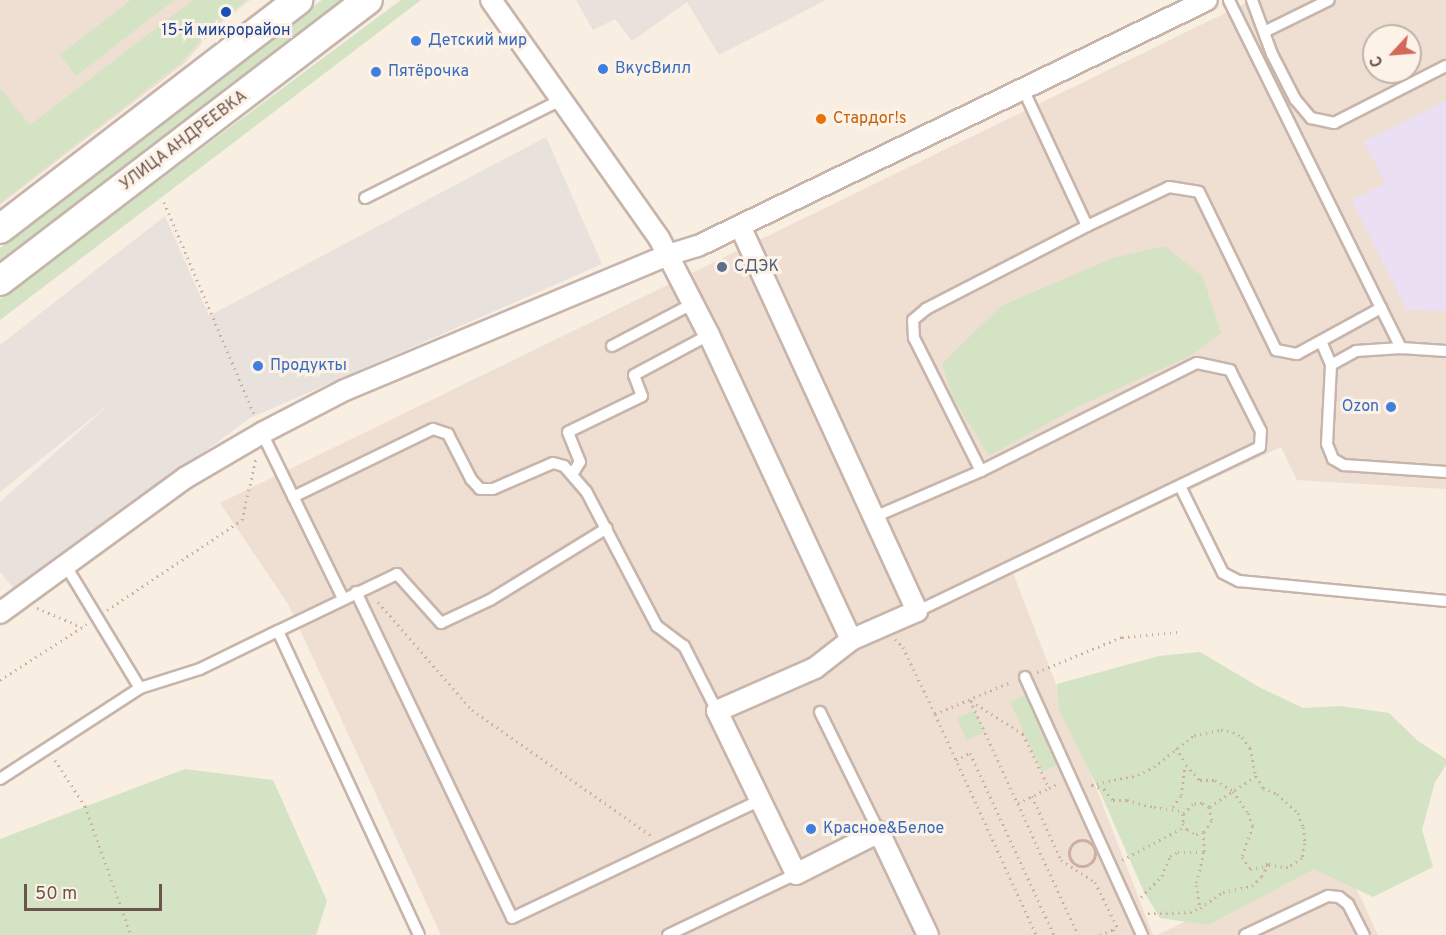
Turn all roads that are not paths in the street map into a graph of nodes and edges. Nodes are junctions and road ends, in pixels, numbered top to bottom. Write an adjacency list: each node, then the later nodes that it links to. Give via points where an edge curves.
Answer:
1 (298, 0): 15 (main road)
2 (368, 0): 17 (main road, УЛИЦА АНДРЕЕВКА)
3 (491, 0): 11 (street)
4 (1207, 0): 10 (street)
5 (1229, 0): 19 (lane)
6 (1252, 0): 8 (lane)
7 (1329, 0): 8 (lane)
8 (1264, 32): 9 (lane, via 1295,99 1311,118 1335,123)
9 (1446, 66)
10 (1022, 87): 13 (street); 14 (lane)
11 (561, 100): 12 (lane); 16 (street)
12 (365, 198)
13 (740, 226): 16 (street); 32 (street)
14 (1087, 226): 21 (lane, via 1169,187 1199,192 1276,350 1297,354); 27 (lane, via 927,309 913,320 915,338)
15 (0, 228)
16 (668, 255): 18 (street); 26 (street, via 345,390)
17 (0, 281)
18 (692, 304): 20 (street); 22 (lane)
19 (1381, 308): 21 (lane); 23 (lane)
20 (709, 335): 29 (lane, via 634,375 642,396 568,432 580,462); 41 (street)
21 (1321, 341): 25 (lane)
22 (612, 346)
23 (1401, 348): 24 (lane); 25 (lane, via 1356,351)
24 (1446, 351)
25 (1331, 365): 28 (lane, via 1327,444 1333,459 1344,465)
26 (262, 433): 31 (lane); 34 (street, via 185,478)
27 (981, 471): 30 (lane, via 1197,363 1230,370 1261,431 1260,447); 32 (lane)
28 (1446, 472)
29 (573, 473): 31 (lane, via 553,463 493,489 480,489 448,434 433,429); 33 (lane)
30 (1180, 486): 37 (lane, via 1224,573 1239,581); 38 (lane)
31 (293, 497): 36 (lane)
32 (872, 518): 38 (street)
33 (608, 528): 35 (lane, via 490,600 441,623 397,574); 44 (lane, via 657,626 684,646)
34 (66, 566): 39 (street); 43 (lane)
35 (356, 592): 36 (lane); 47 (lane, via 512,918)
36 (343, 598): 40 (lane)
37 (1446, 601)
38 (917, 611): 41 (street)
39 (0, 613)
40 (278, 632): 43 (lane, via 200,669); 50 (lane)
41 (851, 640): 44 (street, via 815,668)
42 (1025, 676): 53 (lane)
43 (140, 688): 46 (lane)
44 (717, 711): 47 (street)
45 (820, 712): 48 (lane)
46 (0, 779)
47 (761, 800): 49 (street)
48 (879, 832): 49 (street); 52 (street)
49 (796, 874): 51 (lane)
50 (419, 935)
51 (668, 935)
52 (928, 935)
53 (1142, 935)
54 (1245, 935): 55 (lane, via 1328,896 1340,897 1348,904)
55 (1364, 935)

